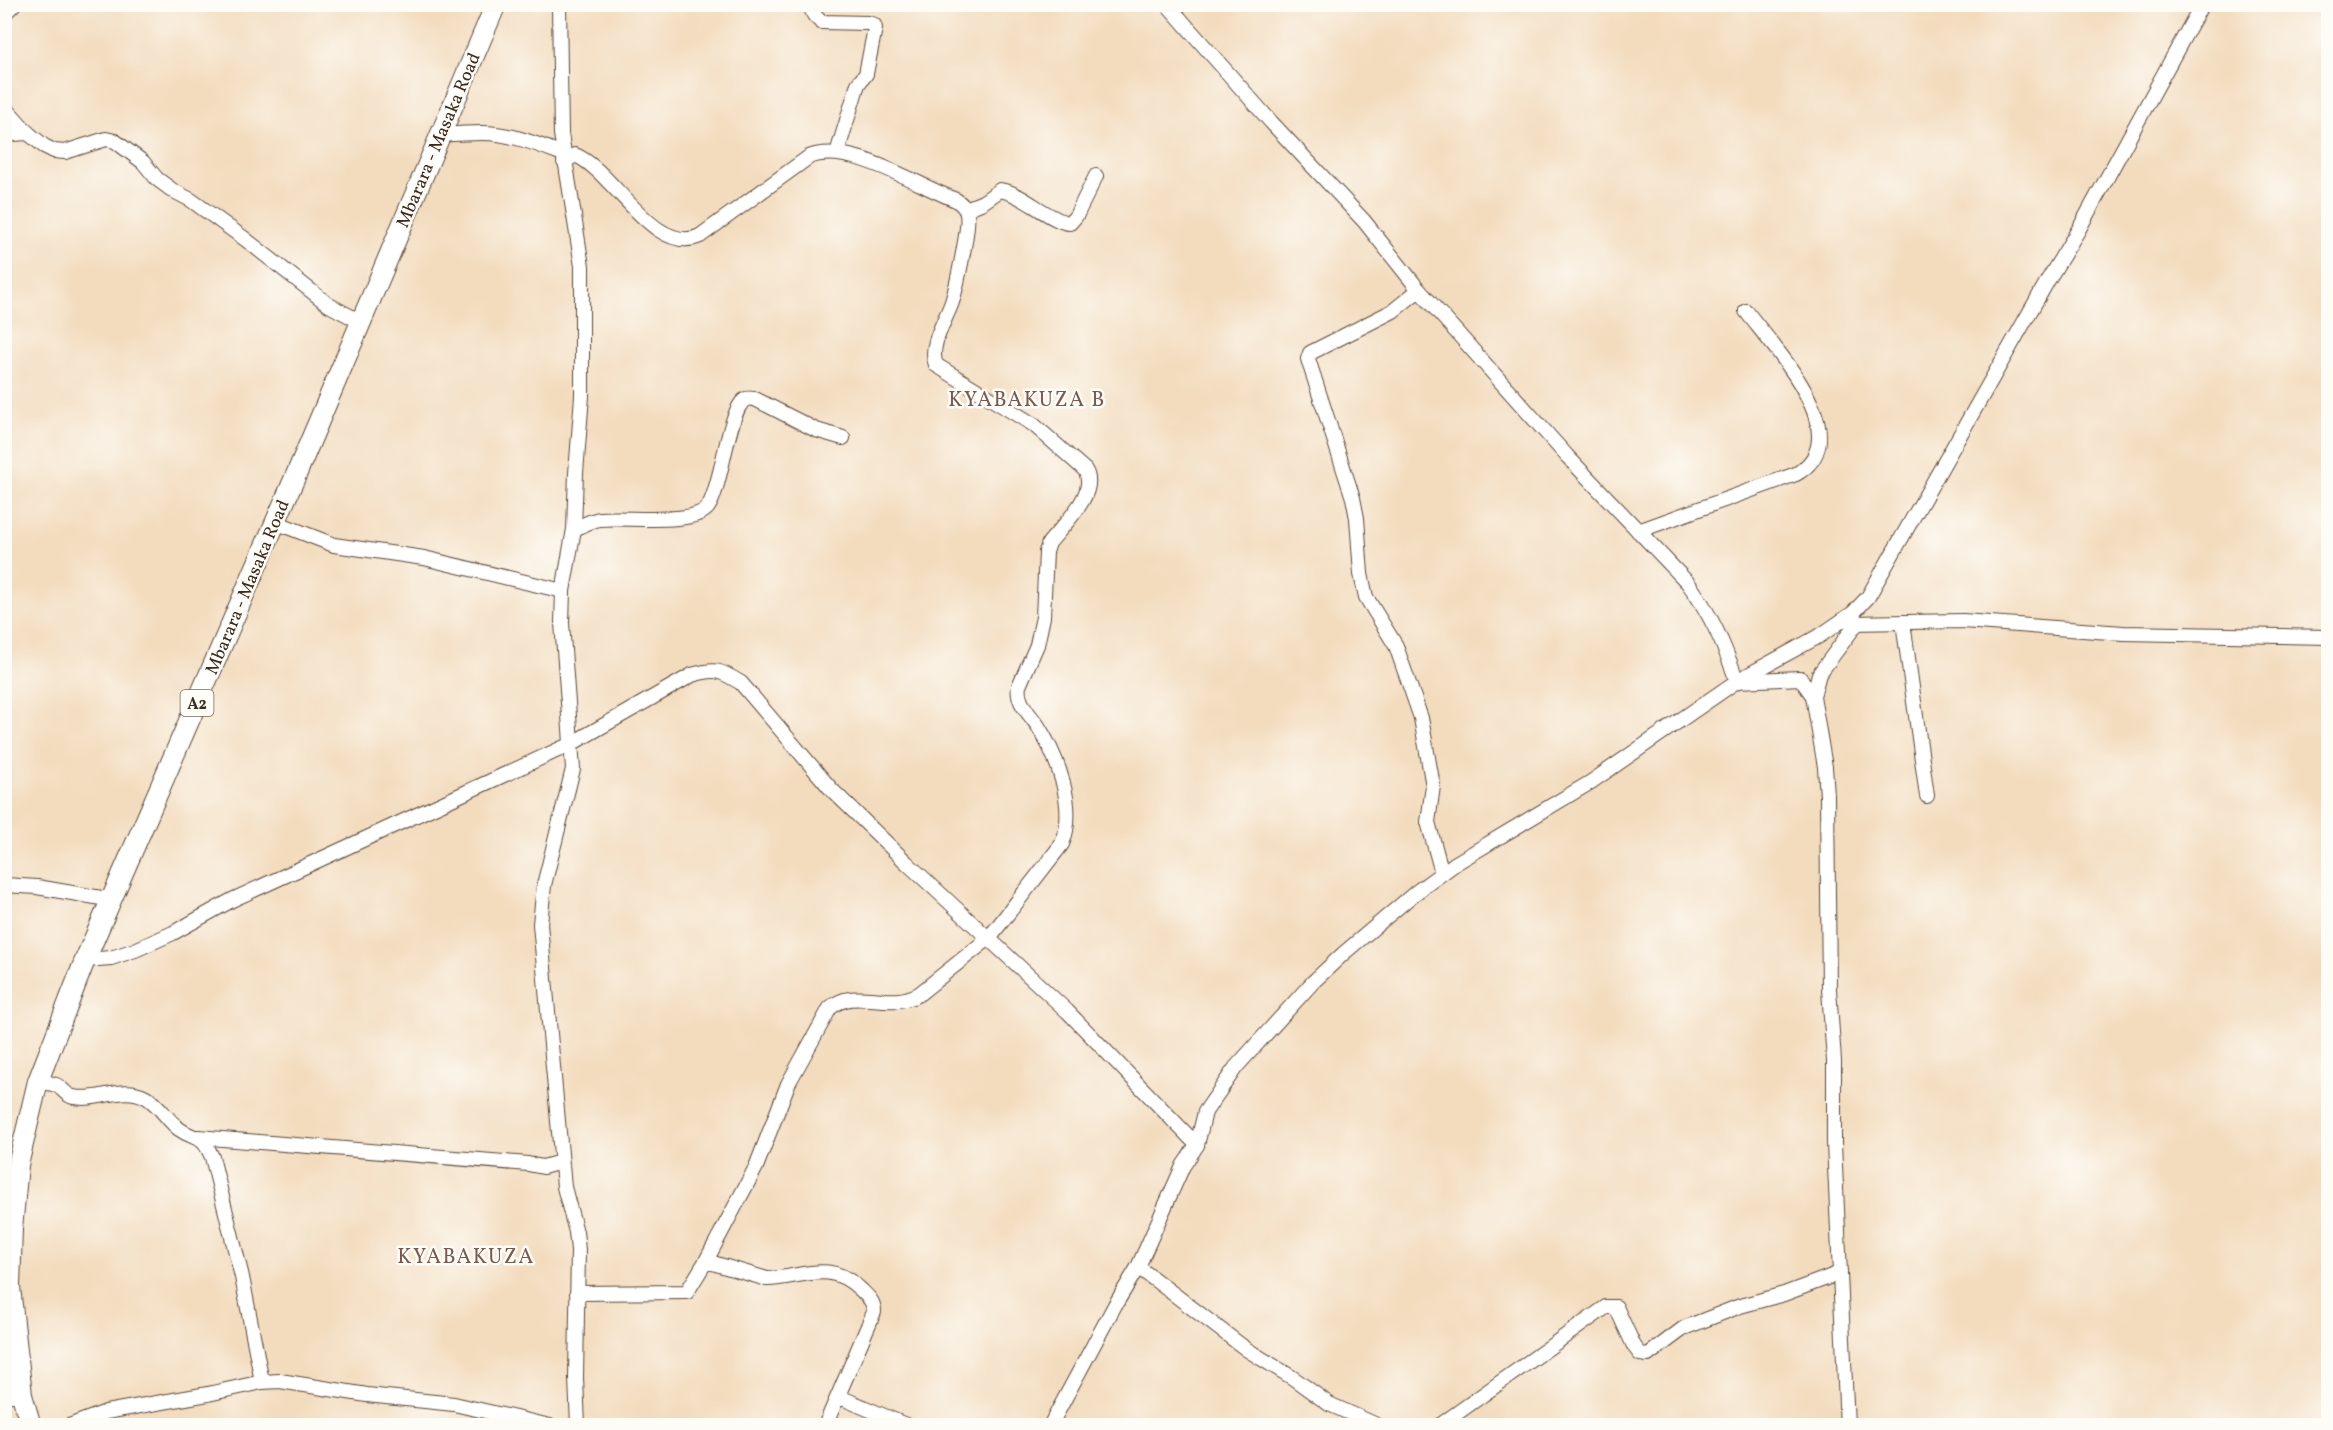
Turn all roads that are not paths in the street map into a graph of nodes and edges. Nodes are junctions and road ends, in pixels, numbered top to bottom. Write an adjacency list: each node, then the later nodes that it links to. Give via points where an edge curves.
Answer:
1 (14, 4): 7 (street)
2 (496, 4): 10 (highway, Mbarara - Masaka Road / A2)
3 (560, 4): 13 (street)
4 (808, 4): 12 (street, via 821,22 868,23 875,28 866,74 858,84)
5 (1167, 4): 16 (street, via 1364,221)
6 (2202, 4): 26 (street, via 1882,575 1868,597)
7 (4, 14)
8 (4, 106): 9 (street)
9 (28, 133): 11 (street); 18 (street, via 54,151 65,152 106,139 115,141 143,162 157,179 191,200 329,305)
10 (440, 135): 13 (street, via 484,132 523,139); 18 (highway, Mbarara - Masaka Road / A2)
11 (4, 138)
12 (837, 153): 13 (street, via 809,157 700,236 682,239 661,232 584,159); 15 (street, via 884,167 956,200)
13 (564, 158): 21 (street, via 582,276 582,396)
14 (1096, 176): 15 (street, via 1070,223 1000,190)
15 (966, 209): 35 (street, via 955,292 933,353 936,364 1034,425 1085,470 1090,483 1083,500 1049,543 1044,617 1018,693 1052,754 1064,791 1067,832 1041,873)
16 (1419, 290): 22 (street); 32 (street, via 1393,311 1310,353 1308,359 1353,498 1365,597 1396,646 1422,718 1432,786 1428,822)
17 (1746, 311): 22 (street, via 1806,392 1814,409 1819,425 1818,444 1811,460 1796,474)
18 (360, 322): 20 (highway, Mbarara - Masaka Road / A2)
19 (843, 438): 21 (street, via 747,398 736,415 713,498 702,513 668,519 596,519)
20 (275, 522): 23 (street, via 334,545 424,558); 34 (highway, Mbarara - Masaka Road / A2)
21 (574, 530): 23 (street)
22 (1638, 531): 28 (street, via 1703,603)
23 (563, 591): 30 (street)
24 (1858, 622): 25 (street); 26 (street); 29 (street, via 1820,674)
25 (1903, 622): 27 (street, via 1963,621 2123,633); 31 (street)
26 (1837, 625): 28 (street)
27 (2328, 637)
28 (1737, 681): 29 (street, via 1800,678); 32 (street, via 1591,782)
29 (1813, 696): 45 (street, via 1827,789 1829,989)
30 (571, 744): 35 (street, via 692,675 712,669 723,672 741,683 831,789); 36 (street, via 232,900 135,950 111,958); 40 (street, via 573,770 544,885 540,924)
31 (1927, 796)
32 (1442, 873): 39 (street, via 1344,953 1272,1024 1205,1112)
33 (4, 885): 34 (street)
34 (112, 900): 36 (highway, Mbarara - Masaka Road / A2)
35 (989, 938): 39 (street, via 1067,1011); 43 (street, via 908,1000 846,999 830,1008 788,1084 756,1167)
36 (86, 960): 37 (highway, Mbarara - Masaka Road / A2)
37 (38, 1081): 38 (street, via 55,1085 75,1098 136,1093 159,1107 179,1129); 48 (highway, Mbarara - Masaka Road / A2, via 18,1165 12,1229)
38 (198, 1137): 41 (street); 47 (street, via 206,1143 212,1157 242,1277)
39 (1197, 1145): 44 (street, via 1183,1166)
40 (561, 1162): 41 (street); 42 (street)
41 (543, 1167): 42 (street)
42 (564, 1187): 46 (street, via 576,1232)
43 (706, 1261): 46 (street, via 687,1292); 49 (street, via 767,1280 823,1271 844,1277 870,1299 873,1318)
44 (1138, 1267): 56 (street); 57 (street, via 1246,1349 1329,1404)
45 (1840, 1273): 58 (street, via 1740,1305 1684,1328 1648,1355 1634,1346 1616,1307 1606,1306); 59 (street)
46 (577, 1293): 53 (street)
47 (262, 1382): 51 (street, via 106,1412); 52 (street, via 280,1381 454,1404)
48 (13, 1395): 50 (highway, Mbarara - Masaka Road / A2)
49 (836, 1401): 54 (street); 55 (street, via 842,1398)
50 (31, 1425)
51 (69, 1425)
52 (550, 1425)
53 (578, 1425)
54 (825, 1425)
55 (908, 1425)
56 (1050, 1425)
57 (1378, 1425)
58 (1439, 1425)
59 (1847, 1425)

